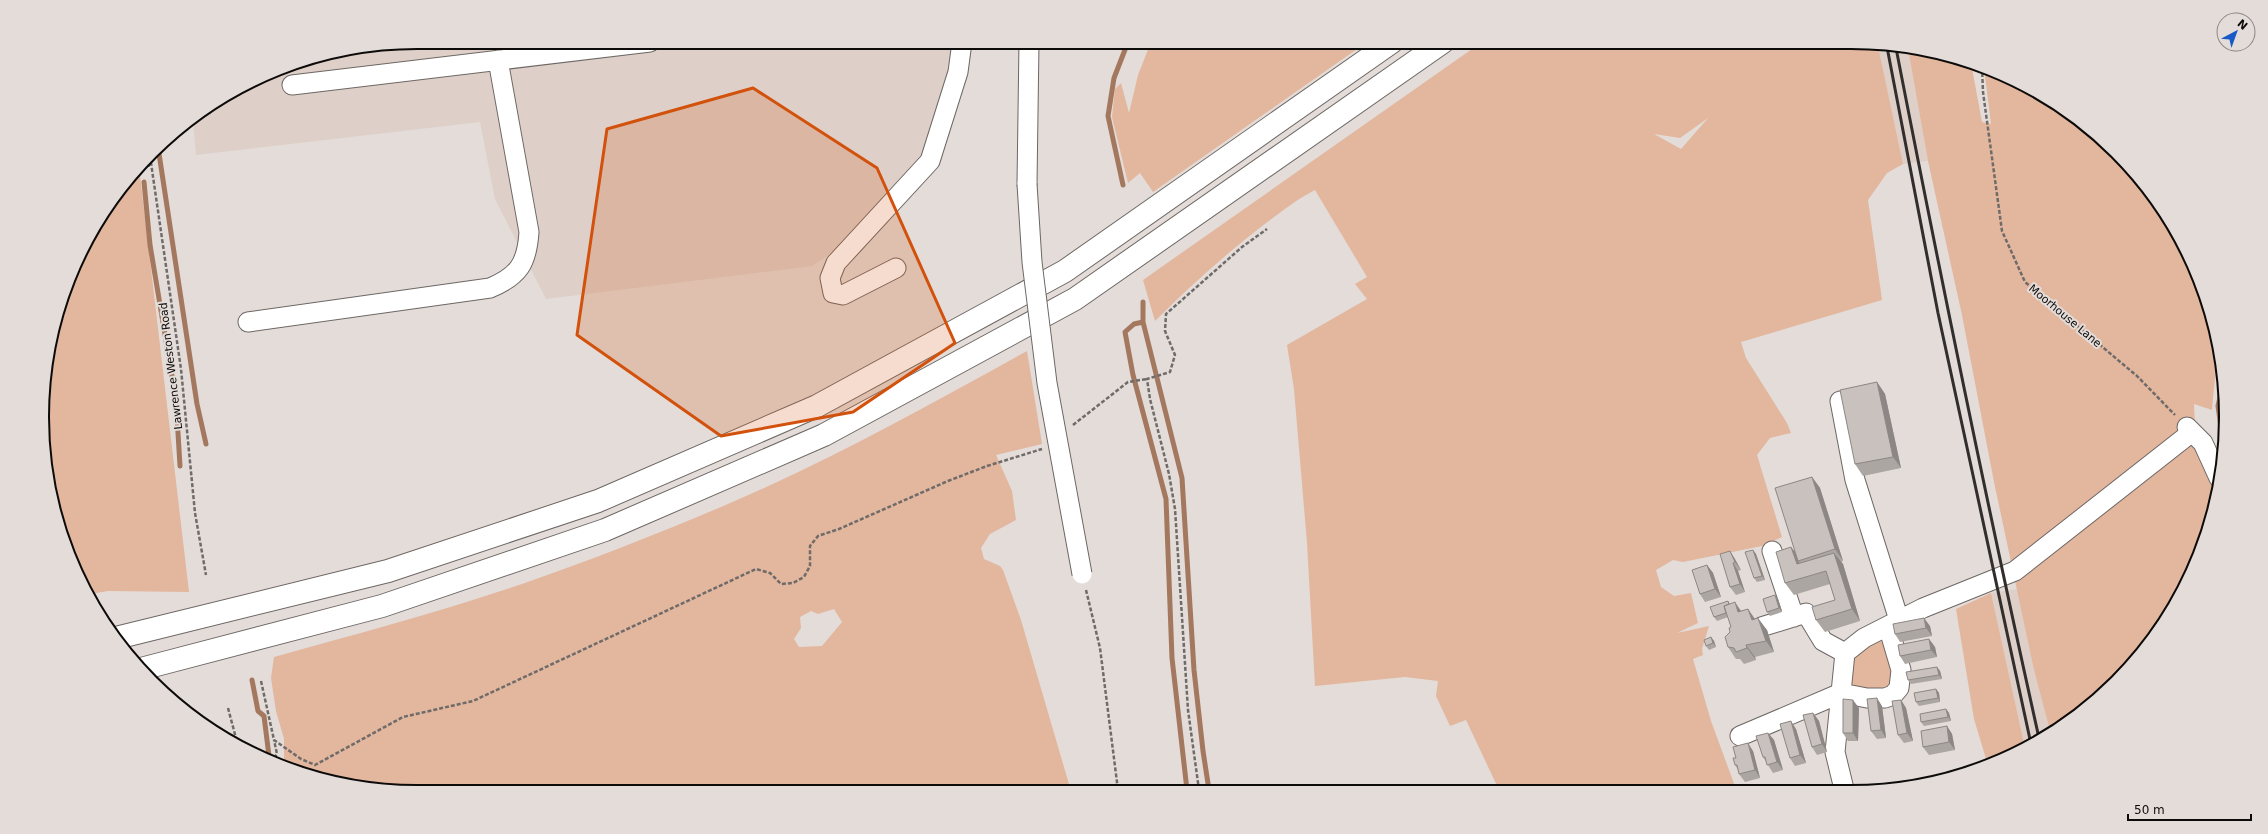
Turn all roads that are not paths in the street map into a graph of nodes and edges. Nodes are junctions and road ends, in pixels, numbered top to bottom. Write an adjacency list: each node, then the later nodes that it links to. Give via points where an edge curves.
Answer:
1 (591, 49): 6 (street)
2 (961, 49): 8 (street, via 958,72 930,161 836,263 830,278 833,293 843,296)
3 (1029, 49): 13 (street, bridge, via 1028,184 1032,262 1047,383)
4 (1382, 49): 17 (highway, via 1064,271 817,406 598,501 388,571)
5 (1433, 49): 19 (highway, via 1075,299 824,436 605,530 397,601 302,629)
6 (498, 60): 7 (street); 9 (street, via 529,232 528,252 520,268 508,281 490,288)
7 (292, 85)
8 (896, 268)
9 (248, 322)
10 (1840, 401): 15 (street, via 1855,480)
11 (2215, 470): 15 (street, via 2203,443 2190,430 2015,571 1923,608)
12 (1772, 551): 14 (street)
13 (1082, 574)
14 (1794, 617): 16 (street); 18 (street, via 1806,613 1823,641)
15 (1894, 623): 18 (street, via 1864,638); 20 (street, via 1901,670 1899,688 1893,695 1885,698)
16 (1761, 628)
17 (122, 637)
18 (1845, 653): 20 (street)
19 (147, 667)
20 (1841, 693): 21 (street); 22 (street, via 1835,752)
21 (1740, 736)
22 (1838, 785)

